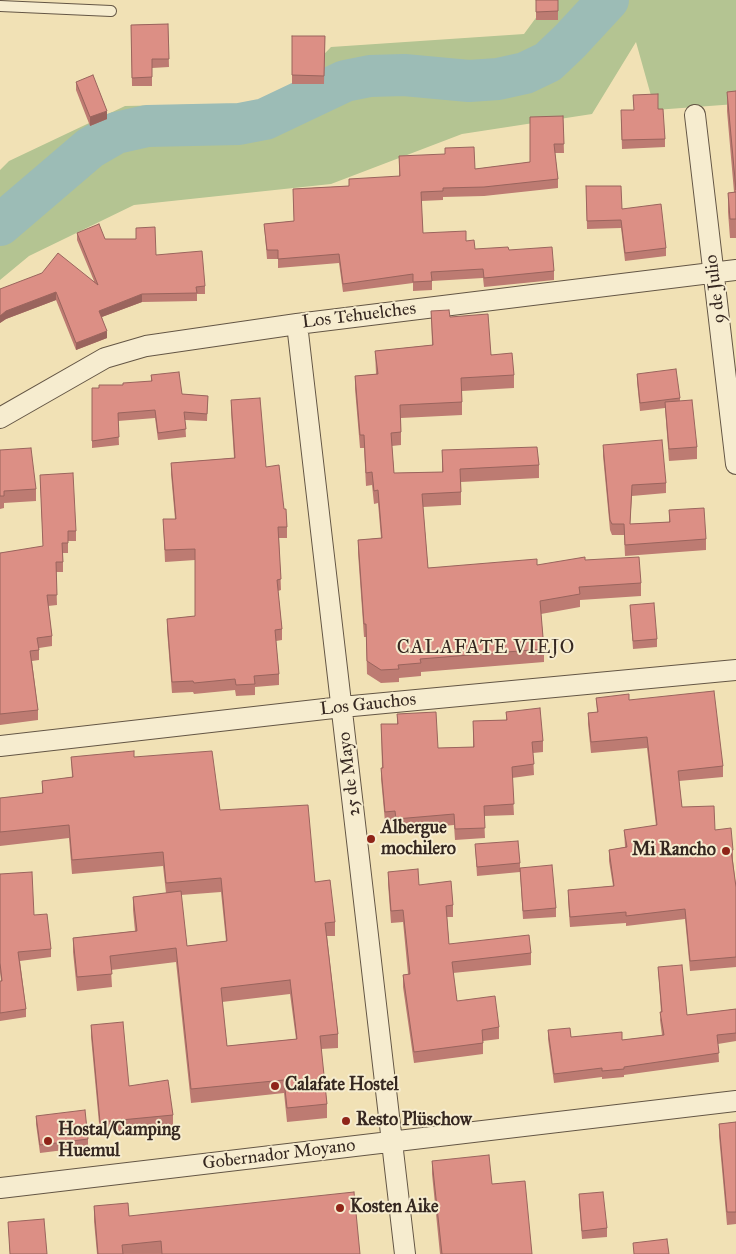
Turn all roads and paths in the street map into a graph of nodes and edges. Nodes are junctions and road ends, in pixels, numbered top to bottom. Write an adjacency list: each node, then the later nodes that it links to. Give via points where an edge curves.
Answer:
1 (0, 6): 2 (lane)
2 (111, 11)
3 (695, 115): 5 (street, 9 de Julio)
4 (736, 270): 5 (street, Los Tehuelches)
5 (714, 273): 6 (street, Los Tehuelches); 7 (street, 9 de Julio)
6 (298, 324): 8 (street, Los Tehuelches, via 146,346 105,358); 11 (street, 25 de Mayo)
7 (731, 384): 9 (street, 9 de Julio)
8 (0, 418)
9 (736, 464)
10 (736, 670): 11 (street, Los Gauchos)
11 (342, 707): 12 (street, Los Gauchos); 14 (street, 25 de Mayo)
12 (0, 746)
13 (736, 1101): 14 (street, Gobernador Moyano)
14 (392, 1142): 15 (street, Gobernador Moyano); 16 (street, 25 de Mayo)
15 (0, 1188)
16 (405, 1254)

